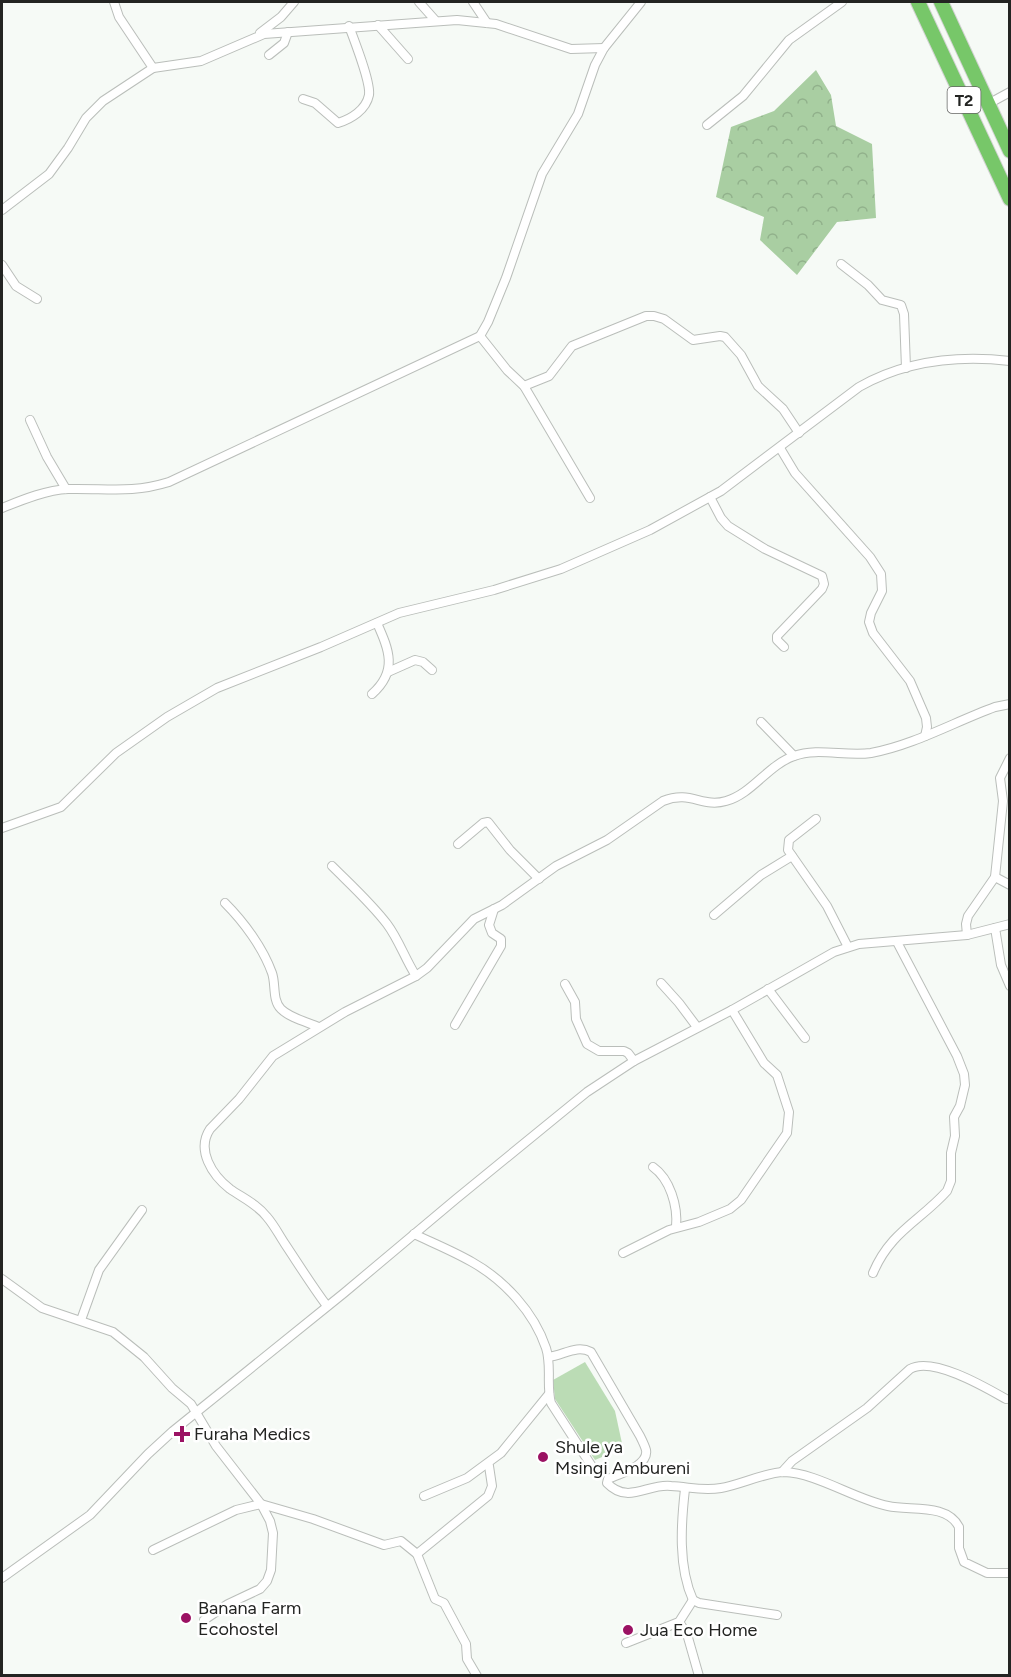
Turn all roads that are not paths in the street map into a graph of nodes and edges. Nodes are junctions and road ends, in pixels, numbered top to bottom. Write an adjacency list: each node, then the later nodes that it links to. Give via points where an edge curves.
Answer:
1 (114, 2): 18 (street, via 118,17)
2 (294, 2): 14 (street)
3 (419, 2): 9 (street)
4 (473, 2): 10 (street)
5 (641, 2): 15 (street)
6 (842, 2): 22 (street, via 789,40 743,96)
7 (918, 2): 24 (highway, T2)
8 (941, 2): 21 (highway, T2)
9 (435, 20): 10 (street); 11 (street)
10 (487, 23): 15 (street, via 571,49)
11 (378, 25): 12 (street); 17 (street)
12 (349, 26): 13 (street); 20 (street, via 369,93 365,103 355,116 338,123 315,103)
13 (288, 32): 14 (street); 16 (street, via 285,43)
14 (256, 36): 18 (street, via 201,61)
15 (604, 48): 29 (street, via 578,114 542,174 510,268)
16 (269, 55)
17 (408, 59)
18 (153, 68): 25 (street, via 94,108 49,174)
19 (1010, 92): 21 (street)
20 (303, 99)
21 (988, 104): 23 (highway, T2)
22 (707, 125)
23 (1010, 151)
24 (1010, 199)
25 (2, 210)
26 (841, 264): 31 (street, via 882,300 901,305)
27 (2, 265): 28 (street, via 16,286)
28 (37, 299)
29 (480, 336): 32 (street); 36 (street, via 169,482 127,491)
30 (1010, 361): 31 (street, via 949,359)
31 (906, 368): 34 (street, via 859,387)
32 (524, 386): 34 (street, via 549,376 572,346 654,316 693,340 725,337 741,355 758,386 783,409); 38 (street)
33 (30, 420): 36 (street)
34 (799, 433): 35 (street)
35 (780, 448): 37 (street); 47 (street, via 795,474 881,574 882,591 870,622 873,633 910,681 926,718)
36 (66, 489): 39 (street)
37 (710, 497): 40 (street, via 650,530 561,569 494,590 412,608); 41 (street, via 728,526 822,576 822,589 777,636)
38 (590, 498)
39 (2, 508)
40 (377, 623): 43 (street, via 387,650); 51 (street, via 196,699 116,753 61,807)
41 (784, 647)
42 (432, 670): 43 (street, via 415,660)
43 (388, 672): 44 (street)
44 (372, 694)
45 (1010, 704): 47 (street, via 995,706)
46 (761, 722): 48 (street)
47 (925, 736): 48 (street, via 861,754)
48 (794, 756): 56 (street, via 725,802 710,803 685,796 663,801 607,840)
49 (1010, 758): 55 (street, via 1000,778 1003,801)
50 (816, 819): 53 (street, via 789,840)
51 (2, 828)
52 (458, 844): 56 (street, via 488,822)
53 (792, 856): 60 (street, via 761,875); 65 (street, via 827,906)
54 (332, 866): 66 (street, via 387,923)
55 (995, 877): 57 (street); 63 (street, via 968,916)
56 (539, 879): 59 (street)
57 (1010, 885)
58 (225, 903): 73 (street, via 261,950 273,975 281,1008)
59 (494, 909): 66 (street, via 467,924); 72 (street, via 489,925 501,939 501,946)
60 (714, 915)
61 (1010, 924): 62 (street)
62 (995, 928): 63 (street); 69 (street, via 1001,965)
63 (967, 935): 64 (street)
64 (897, 942): 65 (street); 82 (street, via 957,1056 965,1085 954,1117 951,1182 947,1191 893,1240)
65 (848, 947): 70 (street)
66 (416, 976): 73 (street)
67 (661, 983): 74 (street)
68 (565, 984): 76 (street, via 575,1002 576,1019 586,1044 598,1051 624,1051)
69 (1010, 986)
70 (768, 989): 71 (street); 75 (street)
71 (732, 1010): 74 (street); 79 (street, via 764,1063 779,1078 789,1112 787,1133 736,1204 713,1217)
72 (455, 1024)
73 (319, 1027): 84 (street, via 267,1062 206,1134 203,1148 221,1180 267,1216)
74 (697, 1028): 76 (street)
75 (806, 1038)
76 (633, 1061): 80 (street, via 587,1092)
77 (653, 1167): 79 (street, via 668,1185)
78 (142, 1210): 85 (street, via 99,1270)
79 (676, 1227): 81 (street)
80 (414, 1234): 84 (street); 86 (street, via 498,1280 529,1314)
81 (624, 1253)
82 (873, 1273)
83 (2, 1279): 85 (street, via 42,1308)
84 (327, 1306): 89 (street)
85 (81, 1320): 89 (street, via 123,1339)
86 (548, 1356): 87 (street); 93 (street, via 576,1349 591,1352 640,1436 645,1458 608,1479 612,1488 628,1494 664,1486)
87 (549, 1394): 90 (street); 94 (street, via 501,1454 467,1478)
88 (1006, 1399): 92 (street, via 952,1373 917,1365)
89 (198, 1413): 95 (street, via 216,1446); 99 (street, via 148,1454 90,1515)
90 (591, 1465)
91 (489, 1466): 97 (street, via 492,1485 488,1496)
92 (782, 1472): 93 (street, via 720,1488); 98 (street, via 802,1475 888,1506 950,1516 959,1527 964,1562 987,1573)
93 (685, 1489): 100 (street, via 684,1563)
94 (424, 1496)
95 (261, 1504): 96 (street, via 236,1510); 97 (street, via 384,1545 401,1541); 102 (street, via 273,1533 267,1581 260,1589)
96 (153, 1550)
97 (417, 1554): 105 (street, via 435,1599 444,1603 466,1644 467,1659)
98 (1010, 1573)
99 (2, 1578)
100 (693, 1600): 101 (street); 103 (street)
101 (777, 1615)
102 (204, 1620)
103 (679, 1622): 104 (street); 106 (street, via 687,1634)
104 (626, 1643)
105 (477, 1676)
106 (699, 1676)

